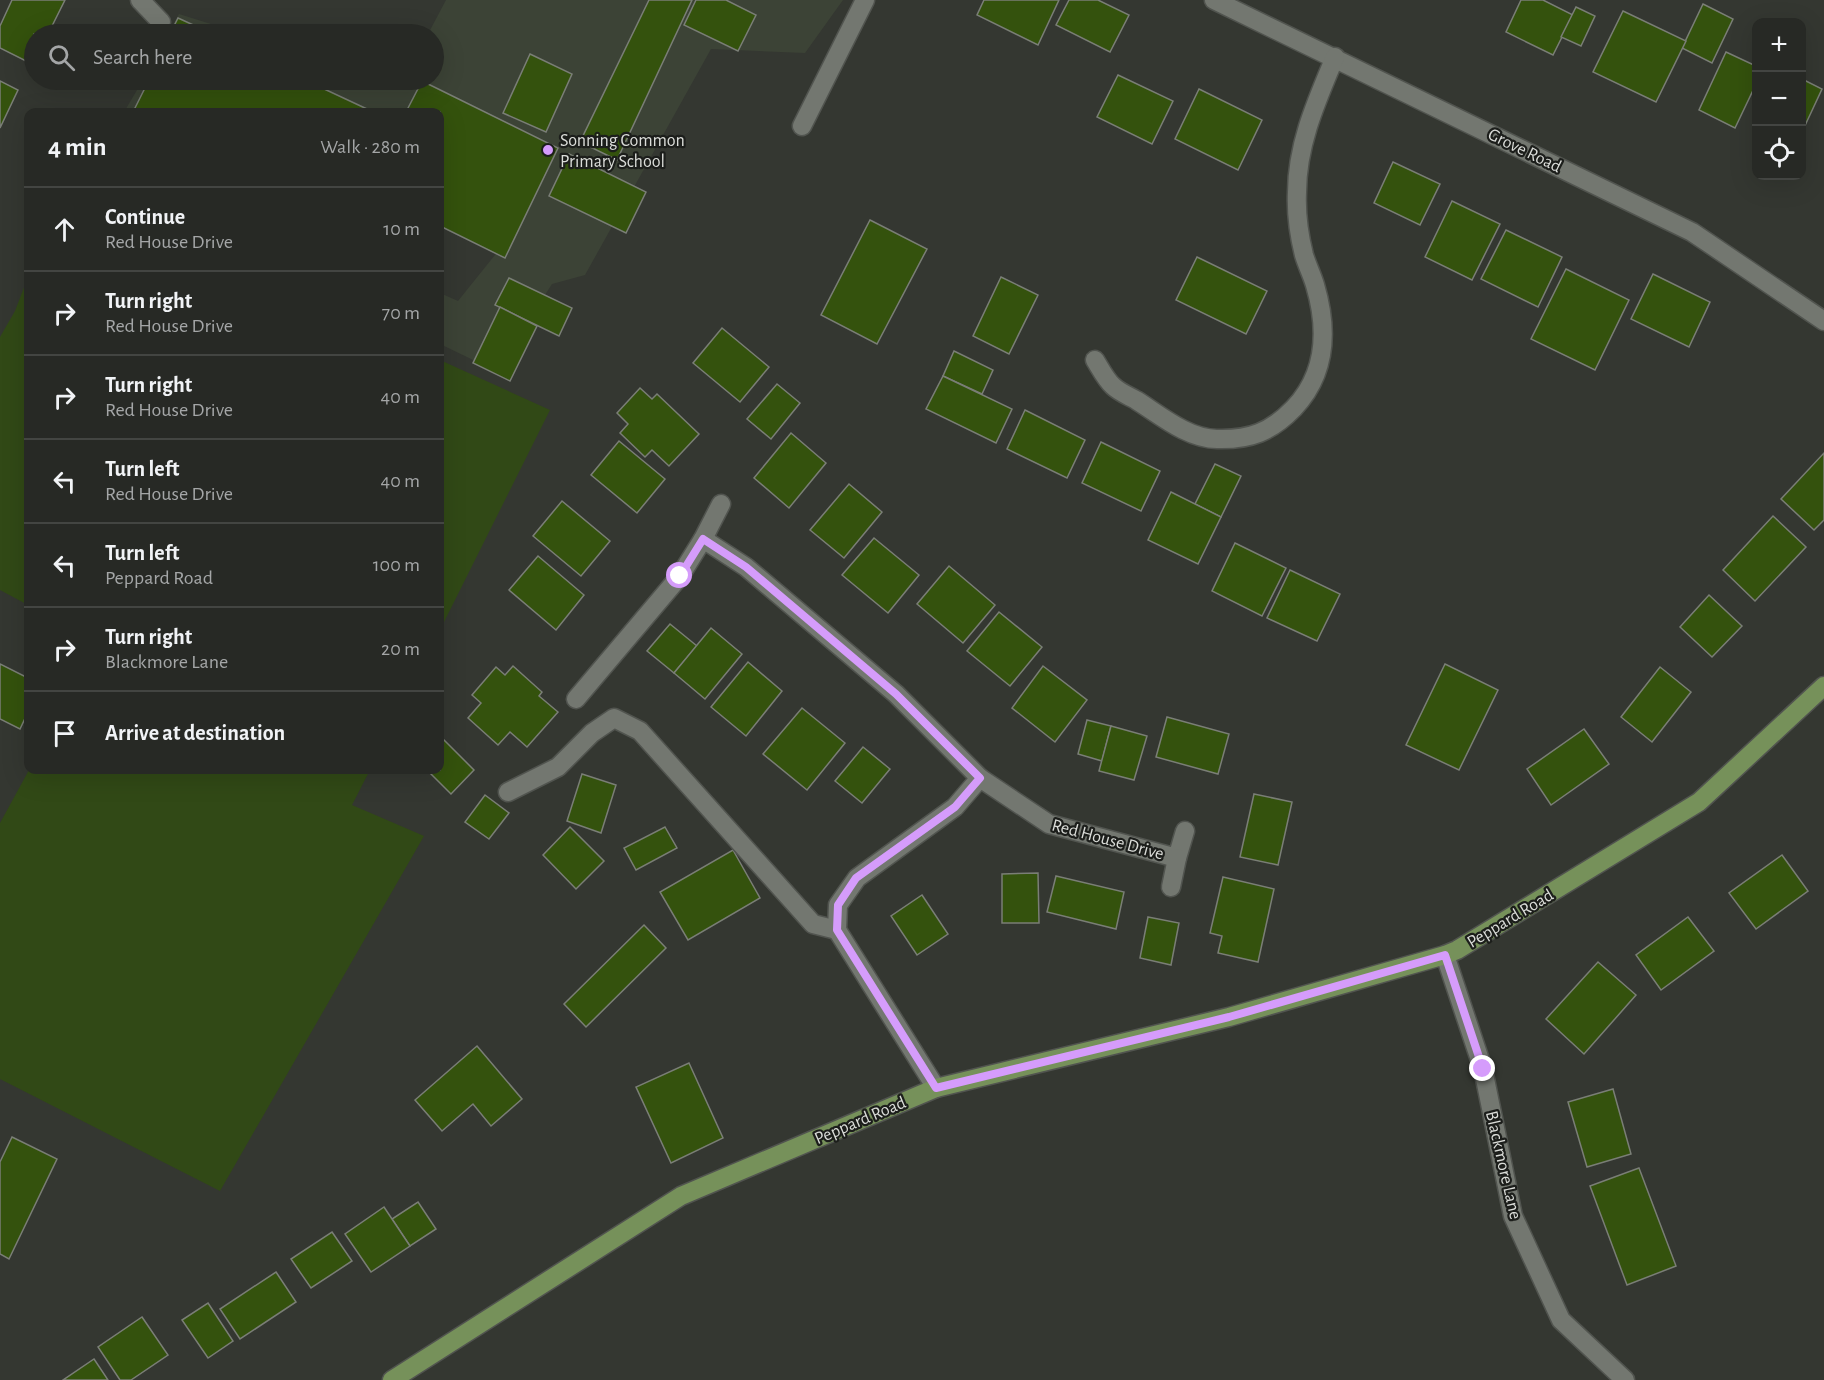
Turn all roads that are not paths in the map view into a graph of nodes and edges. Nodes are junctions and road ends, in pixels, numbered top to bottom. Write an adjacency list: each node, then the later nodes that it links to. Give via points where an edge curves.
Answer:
1 (140, 0): 4 (street)
2 (865, 0): 6 (street)
3 (1214, 0): 5 (street, Grove Road)
4 (160, 22)
5 (1335, 57): 7 (street, Grove Road, via 1692,232); 8 (street, via 1312,111 1296,191 1298,227 1323,316 1319,366 1297,405 1281,421 1260,433 1237,440 1212,439 1187,432 1113,386)
6 (802, 126)
7 (1824, 321)
8 (1095, 360)
9 (721, 504): 10 (street)
10 (703, 539): 12 (street, via 680,576); 13 (street, Red House Drive, via 746,567 896,694)
11 (1824, 686): 19 (main road, Peppard Road, via 1699,802)
12 (576, 699)
13 (980, 778): 16 (street, Red House Drive, via 1049,824); 18 (street, via 955,807 856,878 838,905)
14 (508, 792): 18 (street, via 558,767 592,733 614,718 640,731 813,924)
15 (1185, 831): 16 (street, Red House Drive)
16 (1177, 858): 17 (street, Red House Drive)
17 (1172, 887)
18 (837, 930): 20 (street)
19 (1445, 955): 20 (main road, Peppard Road, via 1229,1017); 22 (street, Blackmore Lane, via 1483,1069 1513,1216 1561,1320)
20 (936, 1088): 21 (main road, Peppard Road, via 681,1196)
21 (392, 1380)
22 (1625, 1380)

